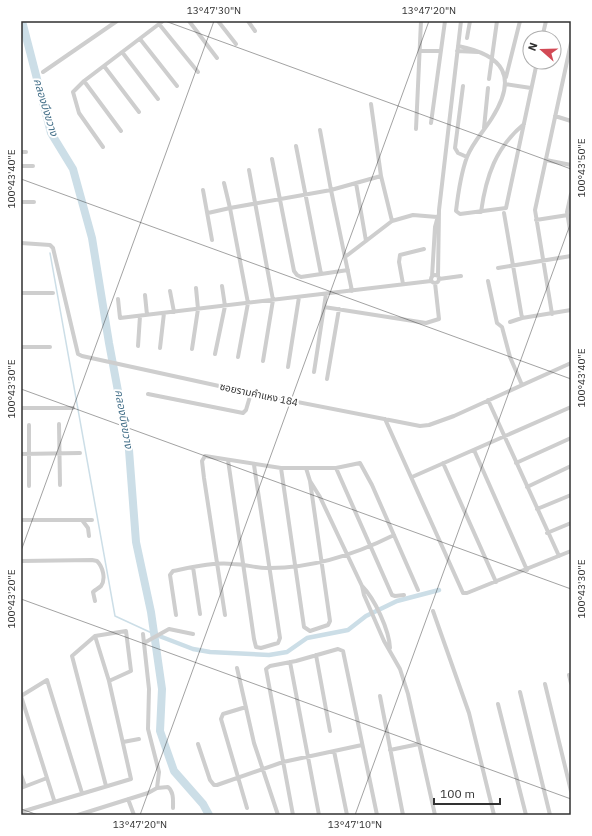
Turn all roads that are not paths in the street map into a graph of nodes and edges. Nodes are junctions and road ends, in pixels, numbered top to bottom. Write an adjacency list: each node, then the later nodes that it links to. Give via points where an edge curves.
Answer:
1 (117, 21): 28 (street)
2 (189, 21): 24 (street)
3 (218, 21): 16 (street)
4 (248, 21): 12 (street)
5 (421, 21): 18 (street)
6 (445, 21): 19 (street)
7 (462, 21): 17 (street)
8 (470, 21): 14 (street)
9 (497, 21): 23 (street)
10 (520, 21): 30 (street)
11 (161, 22): 13 (street); 29 (street)
12 (255, 30)
13 (140, 38): 21 (street); 34 (street)
14 (467, 38)
15 (571, 43): 25 (street)
16 (236, 44)
17 (458, 46): 20 (street); 22 (street)
18 (420, 50): 19 (street); 45 (street)
19 (441, 51): 43 (street)
20 (457, 51): 22 (street); 72 (street)
21 (122, 52): 26 (street); 38 (street)
22 (478, 52): 23 (street)
23 (492, 57): 30 (street); 31 (street)
24 (217, 58)
25 (569, 63): 41 (street)
26 (104, 66): 32 (street); 40 (street)
27 (535, 70): 37 (street)
28 (43, 72)
29 (198, 72)
30 (505, 77): 33 (street)
31 (489, 79)
32 (84, 81): 48 (street); 50 (street, via 75,89 74,95 79,113)
33 (505, 84): 37 (street); 46 (street, via 497,110)
34 (177, 86)
35 (463, 86): 53 (street, via 455,148 458,153)
36 (488, 88): 46 (street)
37 (531, 88): 44 (street)
38 (158, 99)
39 (371, 104): 60 (street)
40 (139, 112)
41 (555, 116): 42 (street); 55 (street)
42 (571, 121)
43 (431, 123)
44 (524, 123): 73 (street, via 513,133 495,158 484,190); 73 (street, via 506,208)
45 (416, 128)
46 (484, 128): 53 (street)
47 (320, 130): 64 (street)
48 (121, 131)
49 (296, 146): 66 (street)
50 (103, 147)
51 (21, 152): 52 (street)
52 (26, 152)
53 (467, 157): 73 (street, via 456,211 460,214)
54 (272, 158): 67 (street)
55 (546, 160): 56 (street); 78 (street, via 535,210)
56 (571, 165)
57 (21, 166): 58 (street)
58 (33, 166)
59 (249, 170): 70 (street)
60 (380, 176): 62 (street); 79 (street)
61 (224, 183): 71 (street)
62 (356, 183): 64 (street); 82 (street)
63 (203, 190): 74 (street)
64 (331, 190): 66 (street); 88 (street)
65 (571, 194): 76 (street)
66 (304, 195): 67 (street); 93 (street)
67 (281, 199): 70 (street); 93 (street, via 294,271 301,277)
68 (21, 202): 69 (street)
69 (34, 202)
70 (255, 203): 71 (street); 109 (street)
71 (230, 208): 74 (street); 110 (street)
72 (439, 210): 77 (street); 85 (street)
73 (481, 212)
74 (208, 213): 81 (street)
75 (504, 213): 90 (street)
76 (568, 215): 78 (street); 80 (street)
77 (437, 217): 79 (street, via 413,215); 84 (street)
78 (536, 220): 89 (street)
79 (392, 221): 82 (street)
80 (571, 236)
81 (212, 240)
82 (366, 241): 88 (street)
83 (21, 243): 136 (street, ซอยรามคำแหง 184, via 53,248 75,349 82,356)
84 (434, 248): 85 (street); 96 (street)
85 (439, 248): 95 (street)
86 (424, 249): 98 (street, via 400,255)
87 (571, 256): 89 (street)
88 (345, 257): 92 (street)
89 (543, 260): 90 (street); 118 (street)
90 (513, 266): 91 (street); 121 (street)
91 (498, 268)
92 (348, 270): 93 (street); 101 (street)
93 (321, 274)
94 (461, 276): 95 (street)
95 (438, 278): 96 (street); 96 (street)
96 (433, 280): 98 (street); 114 (street, via 439,319 426,323)
97 (488, 281): 135 (street, via 497,323 502,327 510,357)
98 (403, 284): 101 (street)
99 (222, 286): 111 (street)
100 (196, 288): 113 (street)
101 (352, 290): 105 (street)
102 (170, 291): 116 (street)
103 (21, 293): 104 (street)
104 (54, 293)
105 (326, 294): 107 (street); 112 (street)
106 (145, 295): 119 (street)
107 (299, 297): 109 (street); 132 (street)
108 (118, 299): 120 (street, via 120,318)
109 (273, 300): 110 (street); 130 (street)
110 (248, 303): 111 (street); 129 (street)
111 (225, 306): 113 (street); 128 (street)
112 (324, 307): 114 (street); 133 (street)
113 (198, 309): 116 (street); 127 (street)
114 (339, 309): 134 (street)
115 (571, 310): 118 (street)
116 (174, 312): 117 (street)
117 (164, 313): 119 (street); 126 (street)
118 (552, 314): 121 (street)
119 (147, 315): 120 (street)
120 (140, 316): 123 (street)
121 (522, 318): 122 (street)
122 (510, 322)
123 (138, 346)
124 (21, 347): 125 (street)
125 (50, 347)
126 (160, 348)
127 (192, 349)
128 (215, 354)
129 (238, 357)
130 (263, 361)
131 (571, 363): 135 (street, ซอยรามคำแหง 184)
132 (288, 367)
133 (314, 372)
134 (327, 379)
135 (522, 385): 138 (street, ซอยรามคำแหง 184)
136 (251, 393): 137 (street, via 243,413); 142 (street, ซอยรามคำแหง 184)
137 (148, 394)
138 (488, 400): 142 (street, ซอยรามคำแหง 184, via 429,425 420,426); 145 (street)
139 (571, 407): 145 (street)
140 (21, 408): 141 (street)
141 (73, 408)
142 (385, 419): 160 (street)
143 (59, 424): 148 (street)
144 (29, 425): 151 (street)
145 (504, 436): 147 (street); 153 (street)
146 (571, 438): 153 (street)
147 (474, 450): 154 (street); 185 (street)
148 (59, 453): 149 (street); 151 (street); 162 (street)
149 (80, 453)
150 (21, 454): 151 (street)
151 (29, 454): 163 (street)
152 (228, 460): 155 (street); 180 (street, via 208,456 202,459); 181 (street)
153 (516, 463): 164 (street)
154 (443, 464): 160 (street); 186 (street)
155 (254, 465): 157 (street); 184 (street)
156 (571, 466): 164 (street)
157 (281, 468): 158 (street); 182 (street)
158 (306, 468): 159 (street); 161 (street)
159 (336, 468): 172 (street, via 356,463 363,466); 174 (street)
160 (412, 477): 186 (street, via 461,592 467,593)
161 (310, 481): 176 (street); 179 (street)
162 (60, 485)
163 (29, 486)
164 (527, 487): 166 (street)
165 (571, 495): 166 (street)
166 (537, 509): 171 (street)
167 (21, 520): 168 (street)
168 (82, 520): 169 (street); 173 (street, via 88,528)
169 (92, 520)
170 (571, 523): 171 (street)
171 (548, 533): 177 (street)
172 (394, 535): 174 (street); 188 (street)
173 (89, 536)
174 (370, 546): 176 (street); 189 (street, via 392,595)
175 (571, 551): 177 (street)
176 (348, 555): 179 (street); 187 (street)
177 (558, 556): 185 (street)
178 (21, 561): 190 (street, via 92,560 100,564 103,580 100,587 93,592)
179 (320, 561): 182 (street); 182 (street, via 330,620 328,625 310,631 304,628)
180 (217, 564): 181 (street); 183 (street); 194 (street)
181 (243, 564): 184 (street); 184 (street, via 255,645 258,648 278,643 280,640)
182 (295, 566): 184 (street)
183 (193, 567): 192 (street); 193 (street, via 170,573)
184 (270, 568)
185 (527, 570): 186 (street)
186 (496, 582)
187 (362, 586): 199 (street, via 384,641); 199 (street, via 369,593 389,638)
188 (418, 590)
189 (404, 595)
190 (94, 601)
191 (433, 610): 244 (street, via 469,713)
192 (200, 614)
193 (176, 615)
194 (225, 615)
195 (143, 634): 198 (street)
196 (193, 634): 198 (street, via 169,629)
197 (95, 636): 204 (street); 204 (street, via 126,631 131,671); 225 (street, via 72,656)
198 (144, 643): 227 (street, via 149,689 148,729 159,772)
199 (390, 648): 215 (street, via 408,694)
200 (316, 655): 201 (street); 211 (street); 216 (street, via 338,649 343,651)
201 (290, 662): 219 (street); 220 (street, via 266,669)
202 (237, 668): 210 (street)
203 (569, 675): 205 (street)
204 (109, 681): 213 (street)
205 (571, 683)
206 (545, 684): 228 (street)
207 (520, 692): 246 (street)
208 (380, 696): 217 (street)
209 (498, 704): 245 (street)
210 (246, 707): 221 (street); 224 (street, via 221,716)
211 (330, 731)
212 (139, 739): 213 (street)
213 (123, 742): 225 (street, via 131,778)
214 (198, 744): 224 (street, via 214,785)
215 (419, 744): 217 (street); 243 (street)
216 (362, 745): 218 (street); 241 (street)
217 (390, 750): 242 (street)
218 (334, 751): 219 (street); 240 (street)
219 (308, 756): 220 (street); 239 (street)
220 (283, 762): 221 (street); 238 (street)
221 (263, 769): 224 (street); 237 (street)
222 (21, 775): 226 (street)
223 (47, 778): 226 (street); 229 (street, via 21,696 47,680); 231 (street)
224 (238, 778): 233 (street)
225 (106, 786): 229 (street)
226 (23, 787)
227 (157, 788): 230 (street); 232 (street, via 168,787 171,790)
228 (571, 791)
229 (82, 792): 231 (street)
230 (128, 799): 235 (street); 236 (street)
231 (54, 800): 234 (street)
232 (173, 808)
233 (247, 808)
234 (21, 812)
235 (78, 815)
236 (134, 815)
237 (278, 815)
238 (293, 815)
239 (319, 815)
240 (346, 815)
241 (377, 815)
242 (403, 815)
243 (435, 815)
244 (494, 815)
245 (526, 815)
246 (550, 815)

